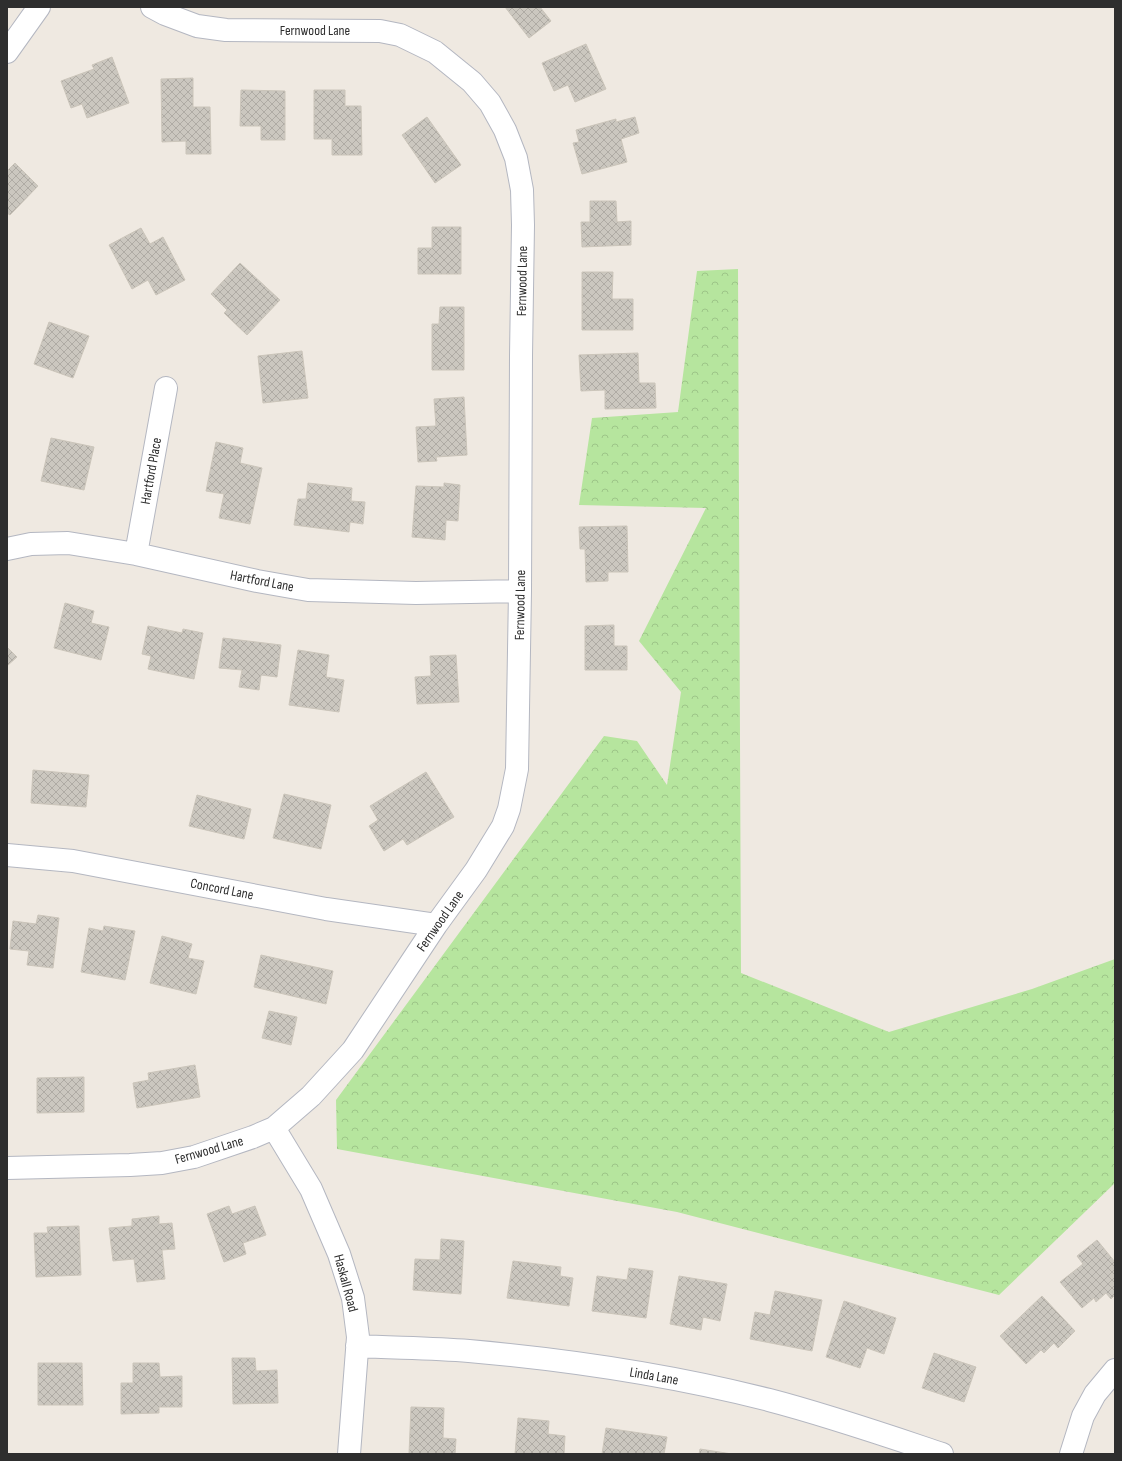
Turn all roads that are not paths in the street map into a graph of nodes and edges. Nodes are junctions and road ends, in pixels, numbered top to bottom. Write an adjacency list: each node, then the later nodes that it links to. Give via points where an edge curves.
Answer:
1 (39, 7): 3 (street)
2 (152, 7): 7 (street, Fernwood Lane, via 197,26 226,30 380,31 400,35 435,52 472,82 490,103 505,130 516,158 522,190)
3 (7, 52)
4 (166, 388): 6 (street, Hartford Place)
5 (7, 549): 6 (street, Hartford Lane, via 31,544 68,543)
6 (136, 554): 7 (street, Hartford Lane, via 308,590 416,593)
7 (520, 591): 9 (street, Fernwood Lane, via 517,769 509,809 476,870)
8 (7, 855): 9 (street, Concord Lane, via 73,861 326,909)
9 (436, 925): 10 (street, Fernwood Lane, via 353,1050 311,1096)
10 (274, 1128): 11 (street, Fernwood Lane, via 194,1156 162,1163); 12 (street, Haskall Road, via 311,1189 339,1254 353,1298)
11 (7, 1168)
12 (357, 1346): 14 (street, Haskall Road); 15 (street, Linda Lane, via 536,1357 666,1377 770,1400)
13 (1115, 1370): 16 (street, via 1095,1394 1083,1416)
14 (349, 1454)
15 (942, 1454)
16 (1071, 1454)

